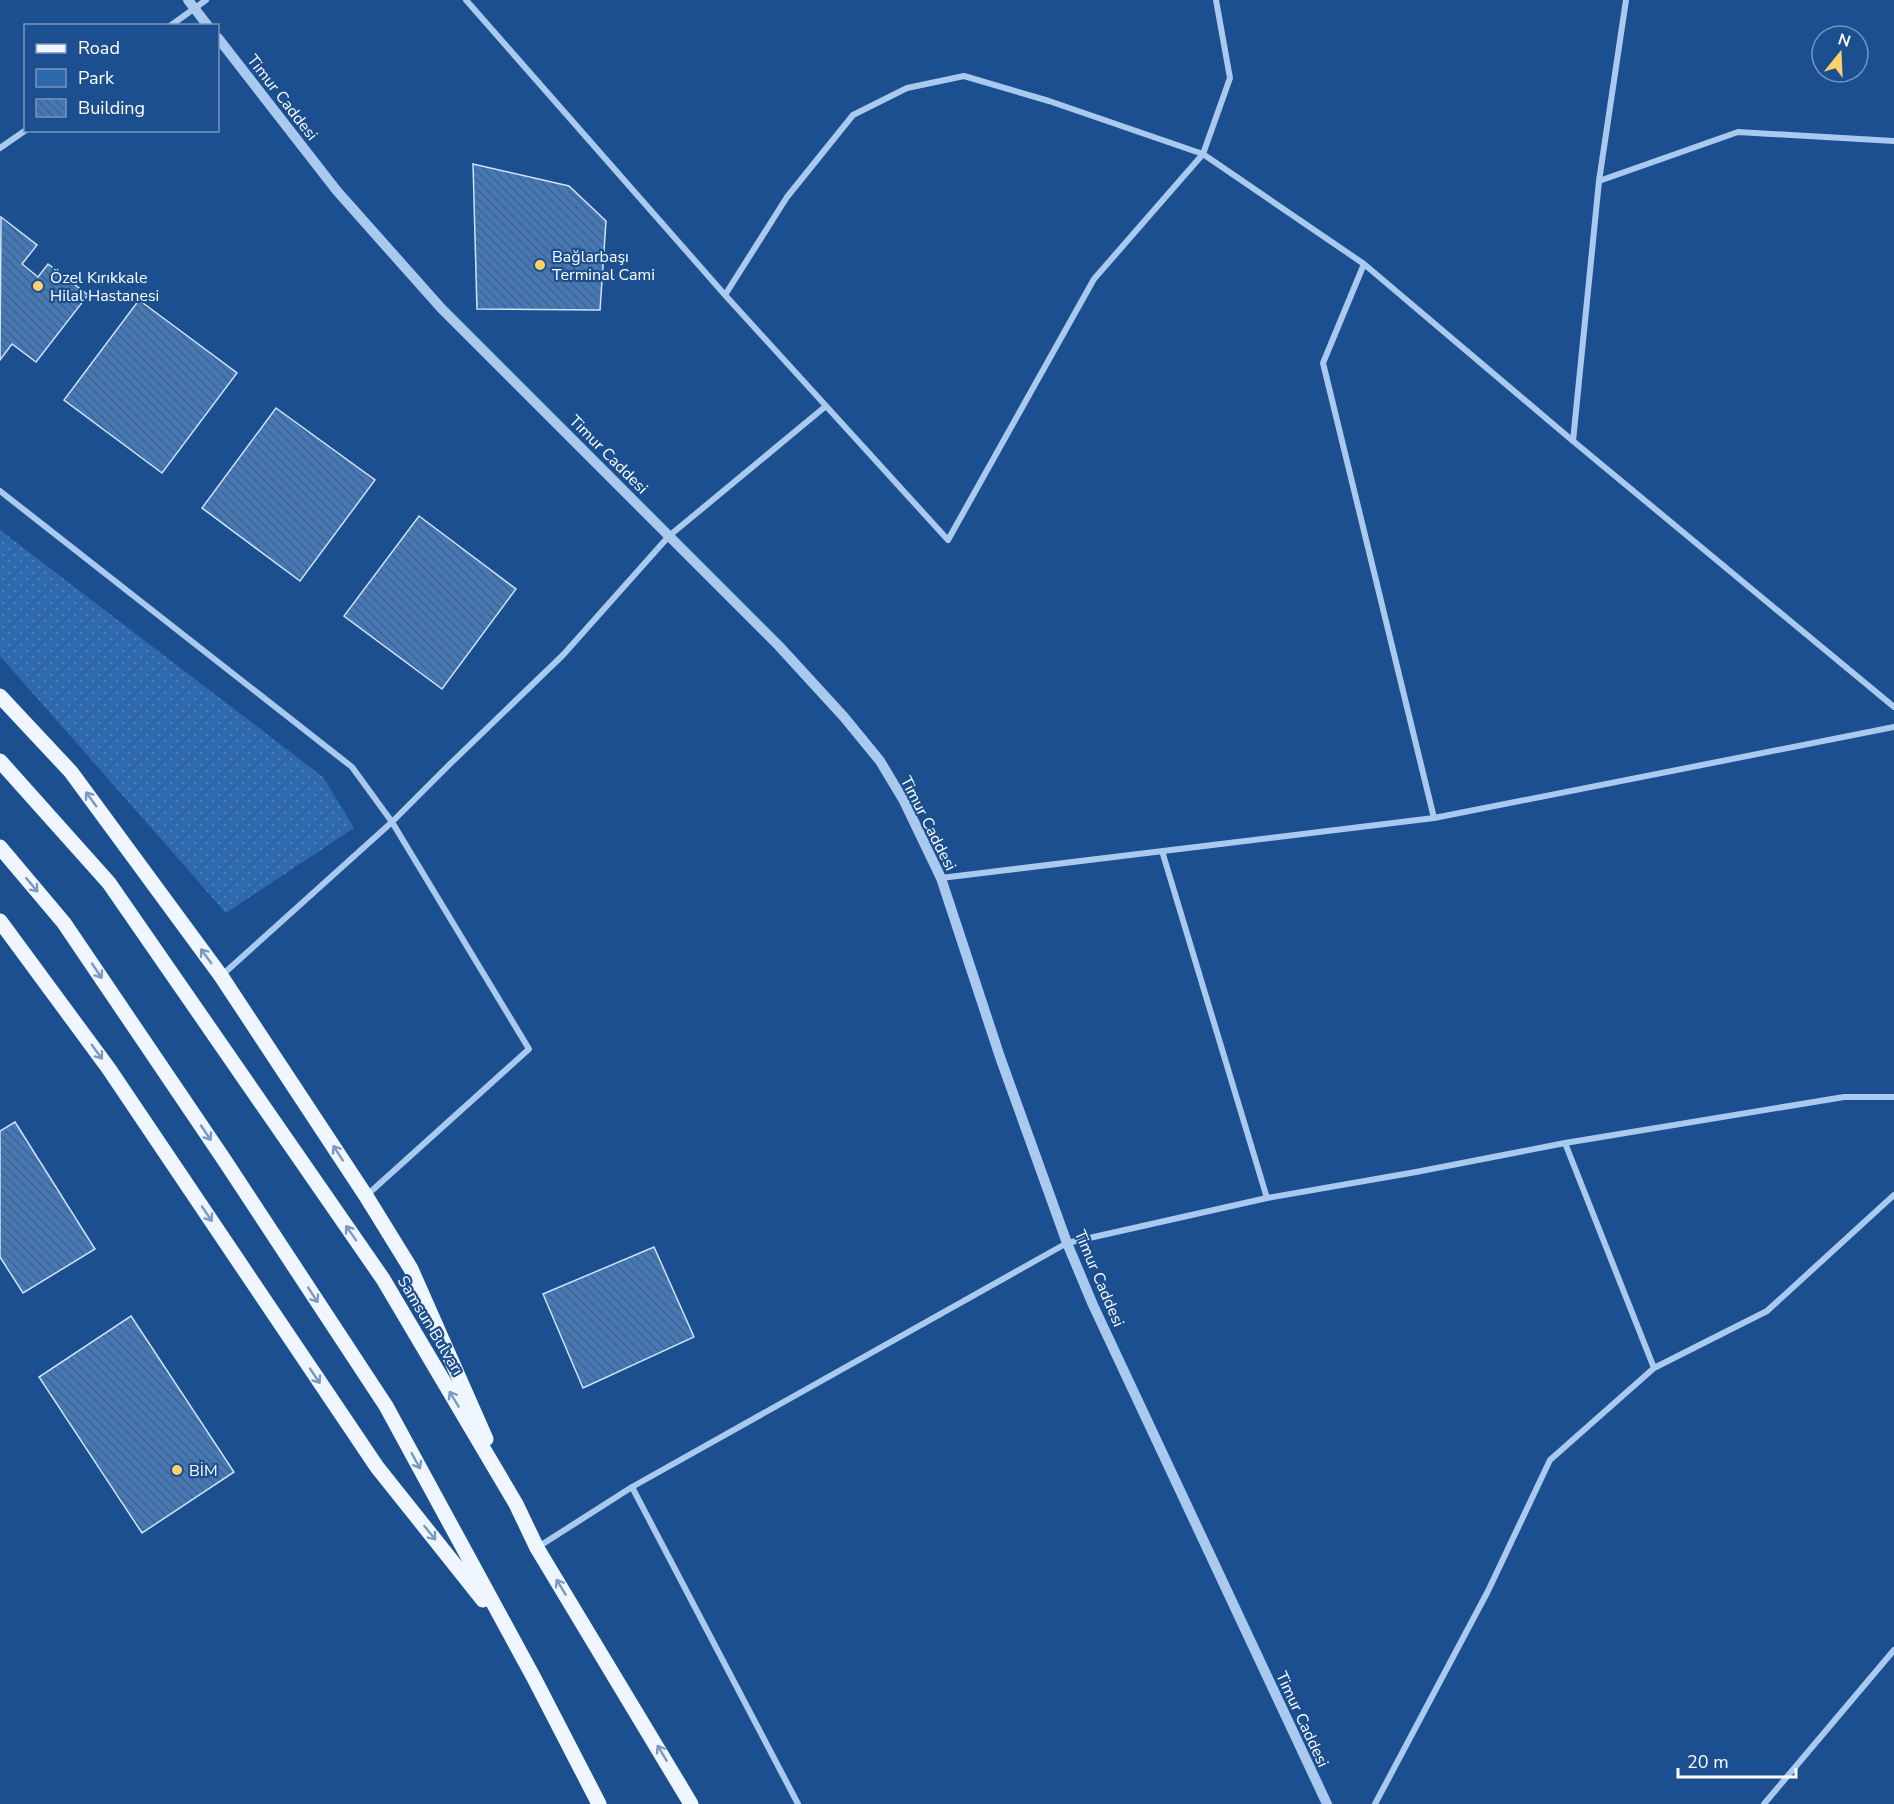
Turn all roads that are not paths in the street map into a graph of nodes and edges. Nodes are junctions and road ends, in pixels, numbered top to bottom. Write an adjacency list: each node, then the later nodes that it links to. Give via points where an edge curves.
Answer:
1 (206, 0): 5 (street)
2 (466, 0): 15 (street)
3 (1216, 0): 12 (street, via 1230,78)
4 (1626, 0): 13 (street)
5 (191, 4): 6 (street); 7 (street)
6 (172, 24)
7 (206, 24)
8 (219, 39): 19 (street, Timur Caddesi, via 337,191 441,308)
9 (24, 131): 11 (street)
10 (1894, 141): 13 (street, via 1738,132)
11 (0, 148)
12 (1203, 154): 14 (street); 15 (street, via 1049,100 964,76 907,88 853,115 787,197); 16 (street, via 1094,279 948,540)
13 (1599, 181): 17 (street)
14 (1364, 264): 17 (street); 24 (street, via 1323,363)
15 (725, 295): 16 (street)
16 (826, 406): 19 (street)
17 (1573, 441): 21 (street)
18 (0, 492): 25 (street, via 351,767)
19 (669, 536): 25 (street, via 563,655); 28 (street, Timur Caddesi, via 779,646 880,762 904,801)
20 (0, 696): 30 (main road, one-way to 20, via 71,772)
21 (1894, 706)
22 (1894, 728): 24 (street)
23 (0, 761): 39 (main road, Samsun Bulvarı, one-way to 23, via 383,1279 109,883)
24 (1434, 818): 27 (street)
25 (392, 822): 30 (street); 34 (street, via 529,1049)
26 (0, 847): 41 (main road, one-way to 41, via 64,922 386,1406)
27 (1162, 851): 28 (street); 35 (street)
28 (941, 878): 36 (street, Timur Caddesi)
29 (0, 921): 41 (main road, one-way to 41, via 109,1069 377,1467)
30 (221, 976): 34 (main road, one-way to 30)
31 (1894, 1098): 32 (street, via 1844,1097)
32 (1565, 1143): 35 (street); 37 (street)
33 (1894, 1195): 37 (street, via 1767,1311)
34 (366, 1196): 39 (main road, via 411,1269)
35 (1267, 1198): 36 (street)
36 (1067, 1243): 38 (street); 46 (street, Timur Caddesi)
37 (1654, 1368): 47 (street, via 1550,1460 1488,1591)
38 (632, 1487): 40 (street); 45 (street)
39 (516, 1504): 40 (main road, Samsun Bulvarı)
40 (537, 1548): 44 (main road, Samsun Bulvarı, one-way to 40)
41 (509, 1633): 43 (main road)
42 (1894, 1650): 48 (street)
43 (598, 1804)
44 (691, 1804)
45 (798, 1804)
46 (1327, 1804)
47 (1375, 1804)
48 (1764, 1804)

